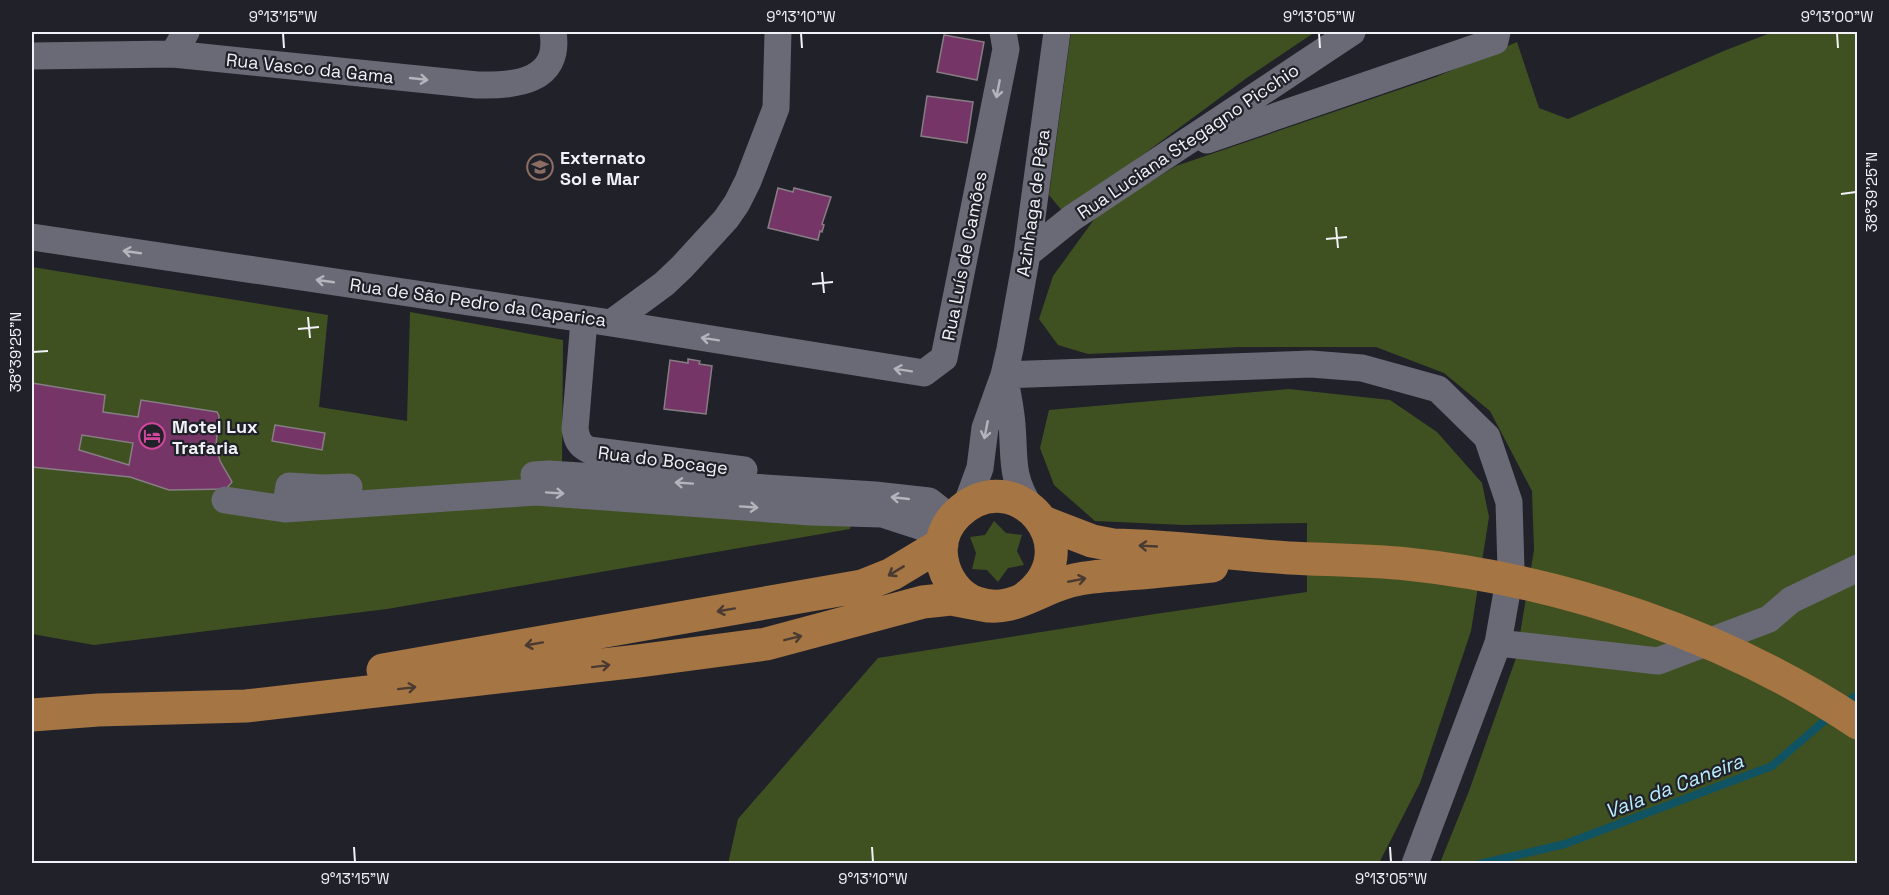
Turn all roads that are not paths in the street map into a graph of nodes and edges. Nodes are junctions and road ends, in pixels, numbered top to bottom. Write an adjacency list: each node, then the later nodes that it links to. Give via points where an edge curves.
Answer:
1 (553, 32): 8 (street, Rua Vasco da Gama, one-way to 1, via 499,86 542,72 554,53)
2 (778, 32): 14 (street, Rua de São Pedro da Caparica, via 776,108 737,203 682,267)
3 (1003, 32): 14 (street, Rua Luís de Camões, one-way to 14, via 1006,49 944,358 924,373)
4 (1057, 32): 12 (street, Azinhaga de Pêra)
5 (1352, 32): 10 (street, Rua Luciana Stegagno Picchio)
6 (1497, 32): 10 (street, via 1495,40)
7 (76, 43): 8 (street, Rua Vasco da Gama); 9 (street, Rua Vasco da Gama)
8 (179, 43)
9 (32, 56)
10 (1173, 152): 12 (street, Rua Luciana Stegagno Picchio, via 1072,218)
11 (32, 237): 13 (street, Rua de São Pedro da Caparica, one-way to 11)
12 (1027, 254): 15 (street, Azinhaga de Pêra)
13 (584, 320): 14 (street, Rua de São Pedro da Caparica); 16 (street, Rua do Bocage, via 575,429 582,447)
14 (611, 323)
15 (1004, 375): 18 (street, Azinhaga de Pêra, via 1012,425 1013,467 1018,485); 19 (street, Azinhaga de Pêra, one-way to 19, via 985,428 980,468 969,498); 24 (street, via 1311,364 1362,368 1438,389 1487,437 1509,502 1511,568)
16 (802, 477)
17 (225, 500): 19 (street, via 287,497 322,488 549,474 929,501)
18 (1036, 515): 19 (main road, via 1012,498 992,496 972,502); 20 (main road, one-way to 18, via 1113,545 1092,541); 22 (main road, via 1050,539 1051,564 1041,585)
19 (950, 527): 23 (main road, via 943,565 951,584 967,598); 25 (main road, one-way to 25, via 891,574 862,586 378,671)
20 (1290, 558): 22 (main road, one-way to 20, via 1044,589 1086,578); 27 (main road, via 1398,563 1474,574 1598,603 1738,657)
21 (1857, 568): 24 (street, via 1791,600 1769,619 1658,661)
22 (1022, 600): 23 (main road, via 1011,605)
23 (987, 606): 25 (main road, one-way to 23, via 246,706 639,662 766,644 923,602 951,599)
24 (1498, 643): 28 (street)
25 (98, 710): 26 (main road)
26 (32, 715)
27 (1857, 723)
28 (1416, 861)

